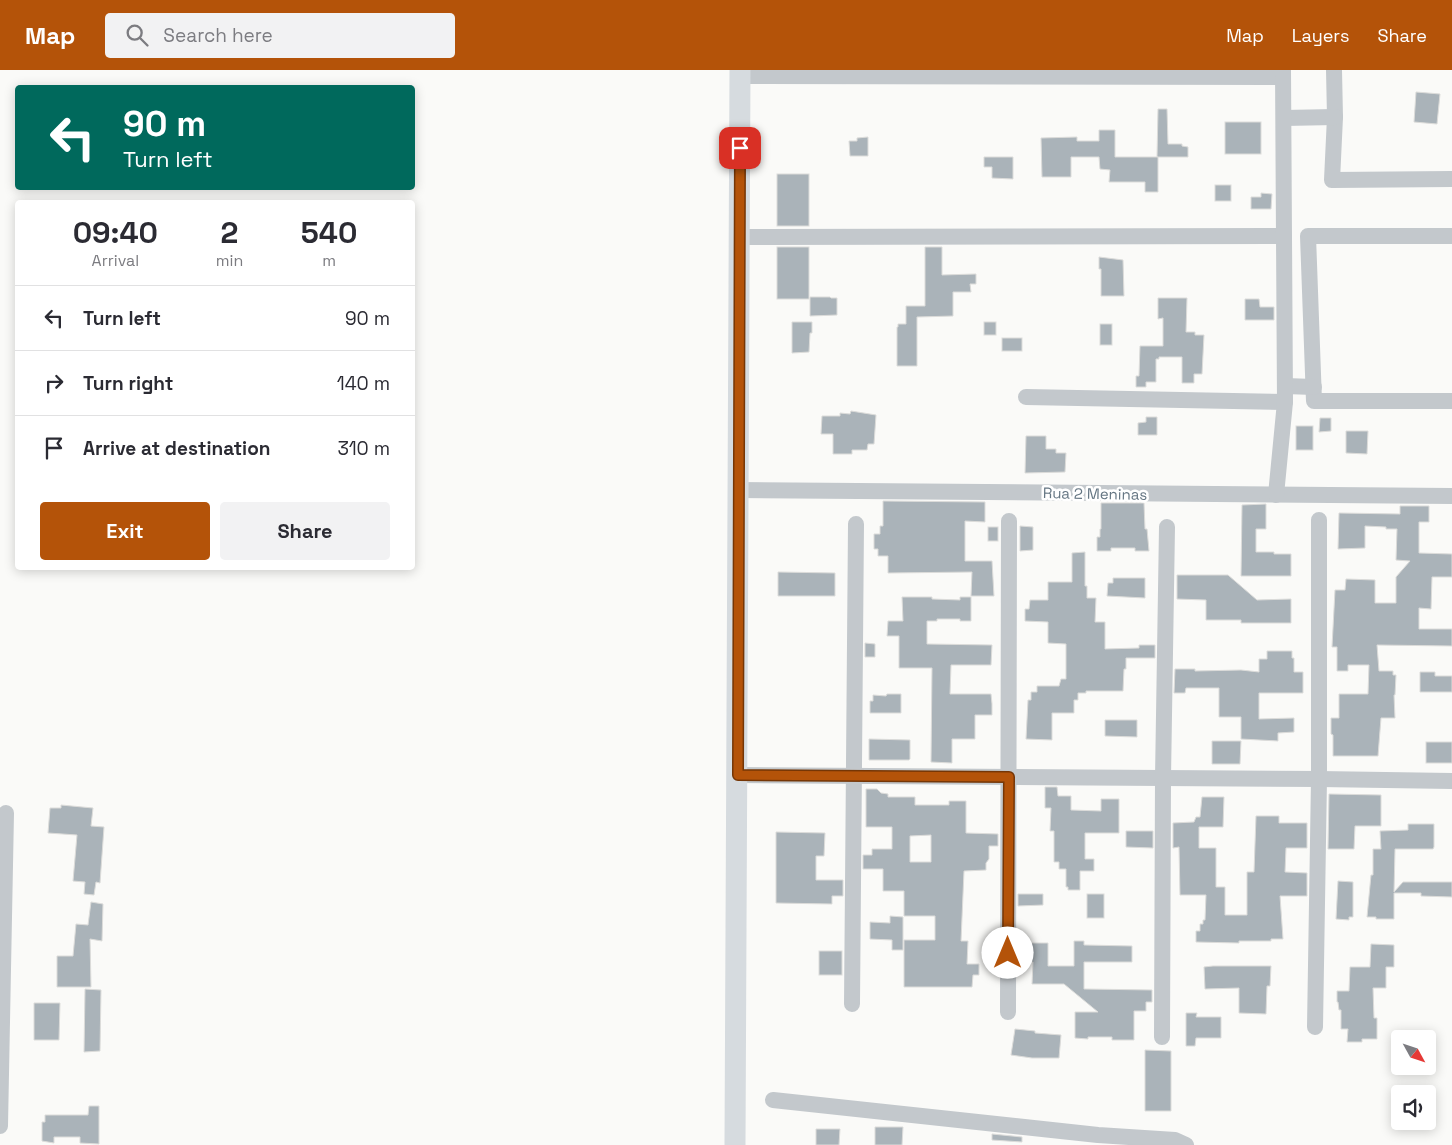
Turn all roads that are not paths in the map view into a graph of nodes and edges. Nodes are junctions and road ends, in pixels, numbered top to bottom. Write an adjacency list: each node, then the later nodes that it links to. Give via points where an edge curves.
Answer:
1 (1334, 70): 4 (street)
2 (740, 73): 3 (street); 9 (main road)
3 (1283, 74): 5 (street)
4 (1335, 117): 5 (street); 6 (street, via 1332,180)
5 (1284, 118): 7 (street)
6 (1452, 179)
7 (1284, 236): 9 (street); 11 (street)
8 (1452, 236): 10 (street, via 1308,236)
9 (740, 237): 14 (main road)
10 (1314, 387): 11 (street); 13 (street, via 1314,401)
11 (1285, 394): 12 (street); 15 (street)
12 (1026, 397)
13 (1452, 401)
14 (738, 490): 15 (street, Rua 2 Meninas); 21 (main road)
15 (1276, 495): 16 (street, Rua 2 Meninas)
16 (1452, 496)
17 (1319, 520): 25 (street)
18 (1010, 521): 23 (street)
19 (856, 524): 22 (street)
20 (1167, 527): 24 (street)
21 (738, 775): 22 (street); 34 (main road)
22 (854, 776): 23 (street); 28 (street)
23 (1009, 777): 24 (street); 29 (street)
24 (1163, 778): 25 (street); 31 (street)
25 (1319, 779): 26 (street); 30 (street)
26 (1452, 781)
27 (6, 813): 33 (street)
28 (852, 1004)
29 (1008, 1012)
30 (1314, 1027)
31 (1162, 1037)
32 (774, 1100): 35 (street, via 1175,1140)
33 (0, 1126)
34 (736, 1145)
35 (1186, 1145)

